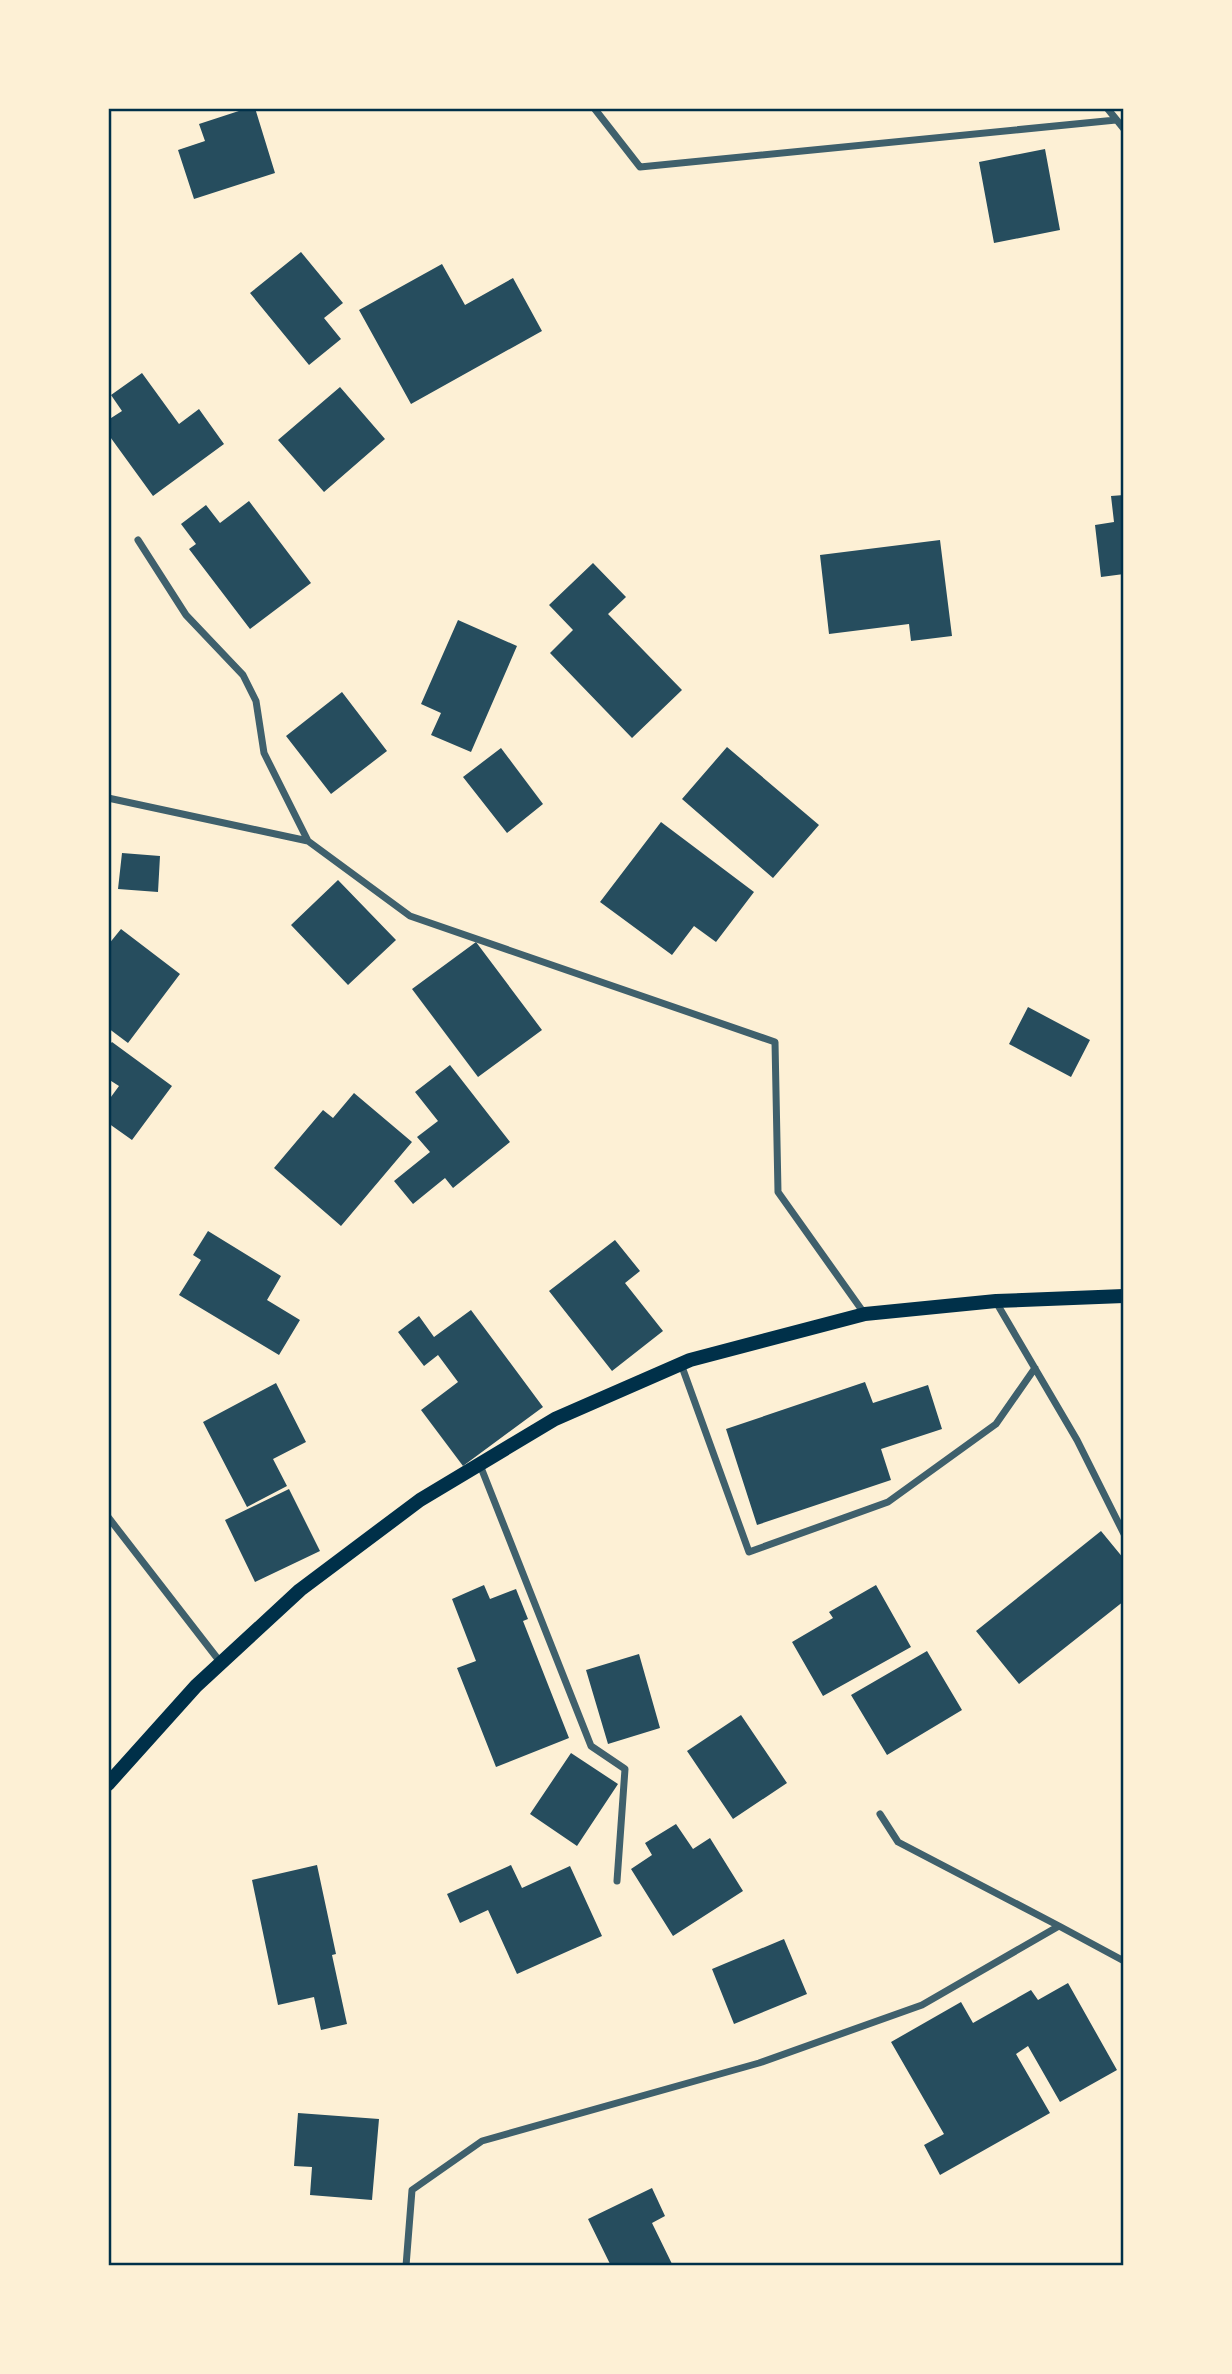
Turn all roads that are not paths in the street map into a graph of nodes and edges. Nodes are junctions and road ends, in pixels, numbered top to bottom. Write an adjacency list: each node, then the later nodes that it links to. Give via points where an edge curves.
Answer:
1 (594, 108): 3 (street, via 640,167)
2 (1107, 108): 3 (street)
3 (1116, 120): 4 (street)
4 (1124, 129)
5 (138, 540): 7 (street, via 186,615 243,675 256,701 264,753)
6 (108, 798): 7 (street)
7 (308, 841): 10 (street, via 410,916 775,1042 778,1192)
8 (1124, 1296): 9 (main road)
9 (996, 1301): 10 (main road); 12 (street)
10 (865, 1314): 11 (main road)
11 (681, 1364): 12 (street, via 749,1552 888,1503 996,1424); 13 (main road, via 555,1419)
12 (1035, 1368): 15 (street)
13 (480, 1464): 16 (main road, via 420,1500 300,1590); 19 (street, via 592,1746 625,1769)
14 (108, 1517): 16 (street)
15 (1124, 1534)
16 (221, 1662): 17 (main road)
17 (108, 1784)
18 (880, 1814): 20 (street, via 898,1842)
19 (617, 1881)
20 (1059, 1926): 21 (street); 22 (street, via 922,2005 759,2063 482,2141 412,2190)
21 (1123, 1961)
22 (406, 2266)

